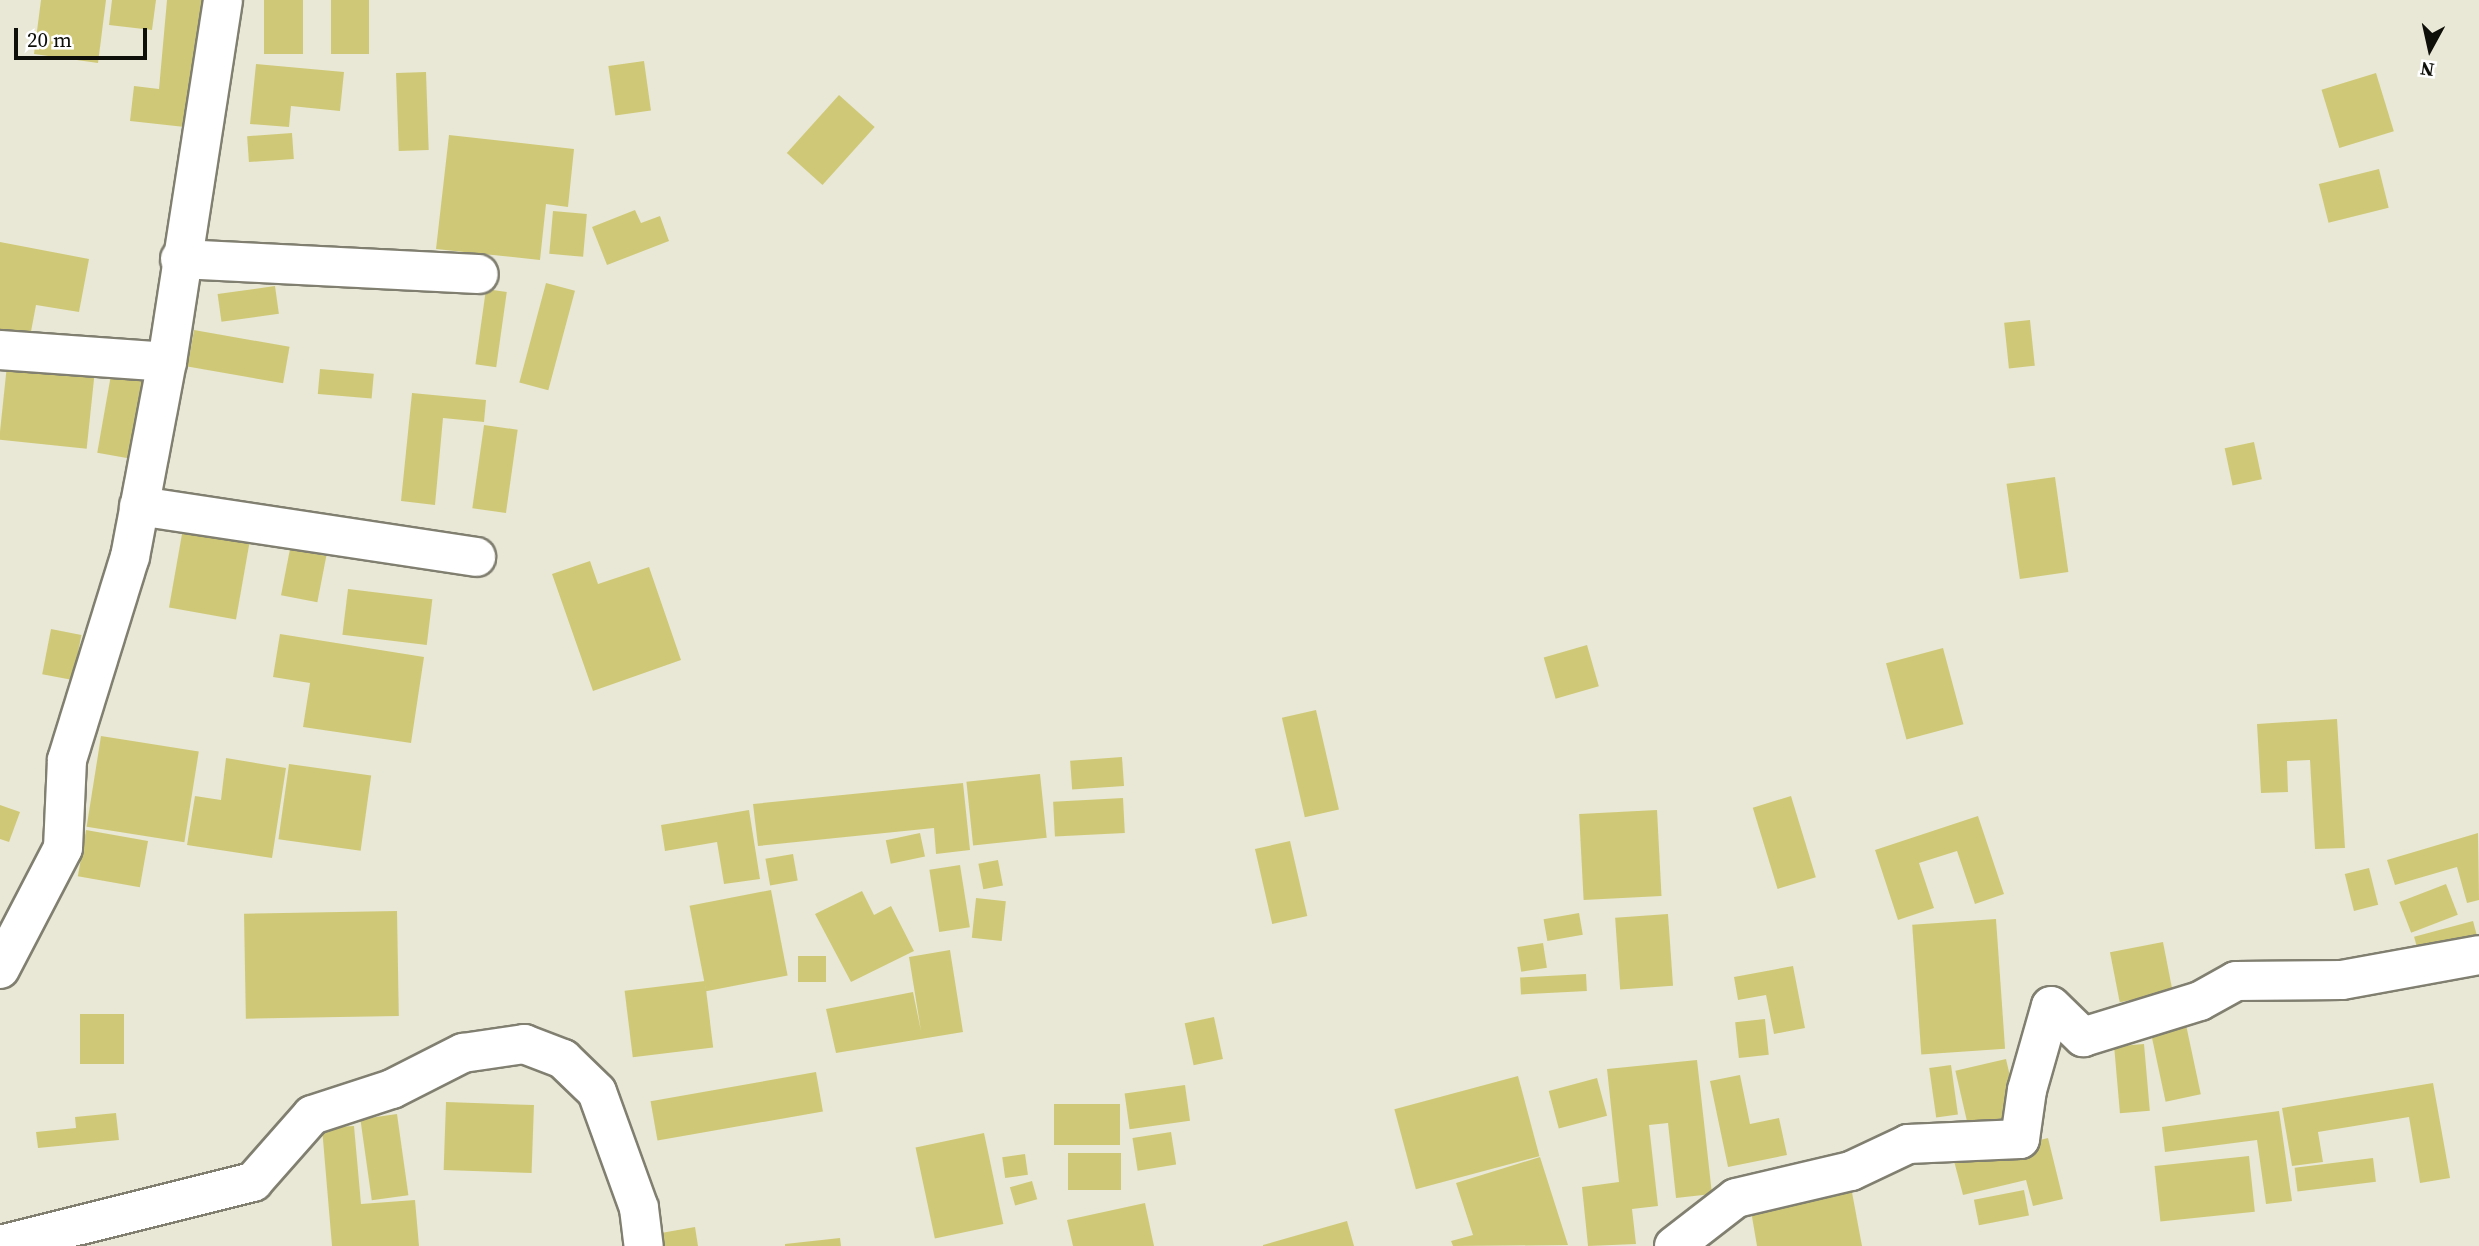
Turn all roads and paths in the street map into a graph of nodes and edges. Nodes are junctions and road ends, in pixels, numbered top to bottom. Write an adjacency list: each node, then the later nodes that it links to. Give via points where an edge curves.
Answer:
1 (223, 0): 2 (street)
2 (180, 258): 3 (street); 5 (street)
3 (479, 274)
4 (0, 350): 5 (street)
5 (167, 362): 6 (street)
6 (139, 506): 7 (street); 9 (street, via 130,557 67,760 63,848)
7 (476, 556)
8 (2479, 955): 12 (street, via 2342,980 2236,981 2200,1001 2082,1037 2051,1006 2027,1090 2020,1139 1908,1143 1851,1171 1737,1198)
9 (0, 969)
10 (0, 1245): 11 (street, via 253,1182 312,1115 392,1089 463,1053 524,1044 563,1059 597,1092 639,1208)
11 (644, 1246)
12 (1674, 1246)

